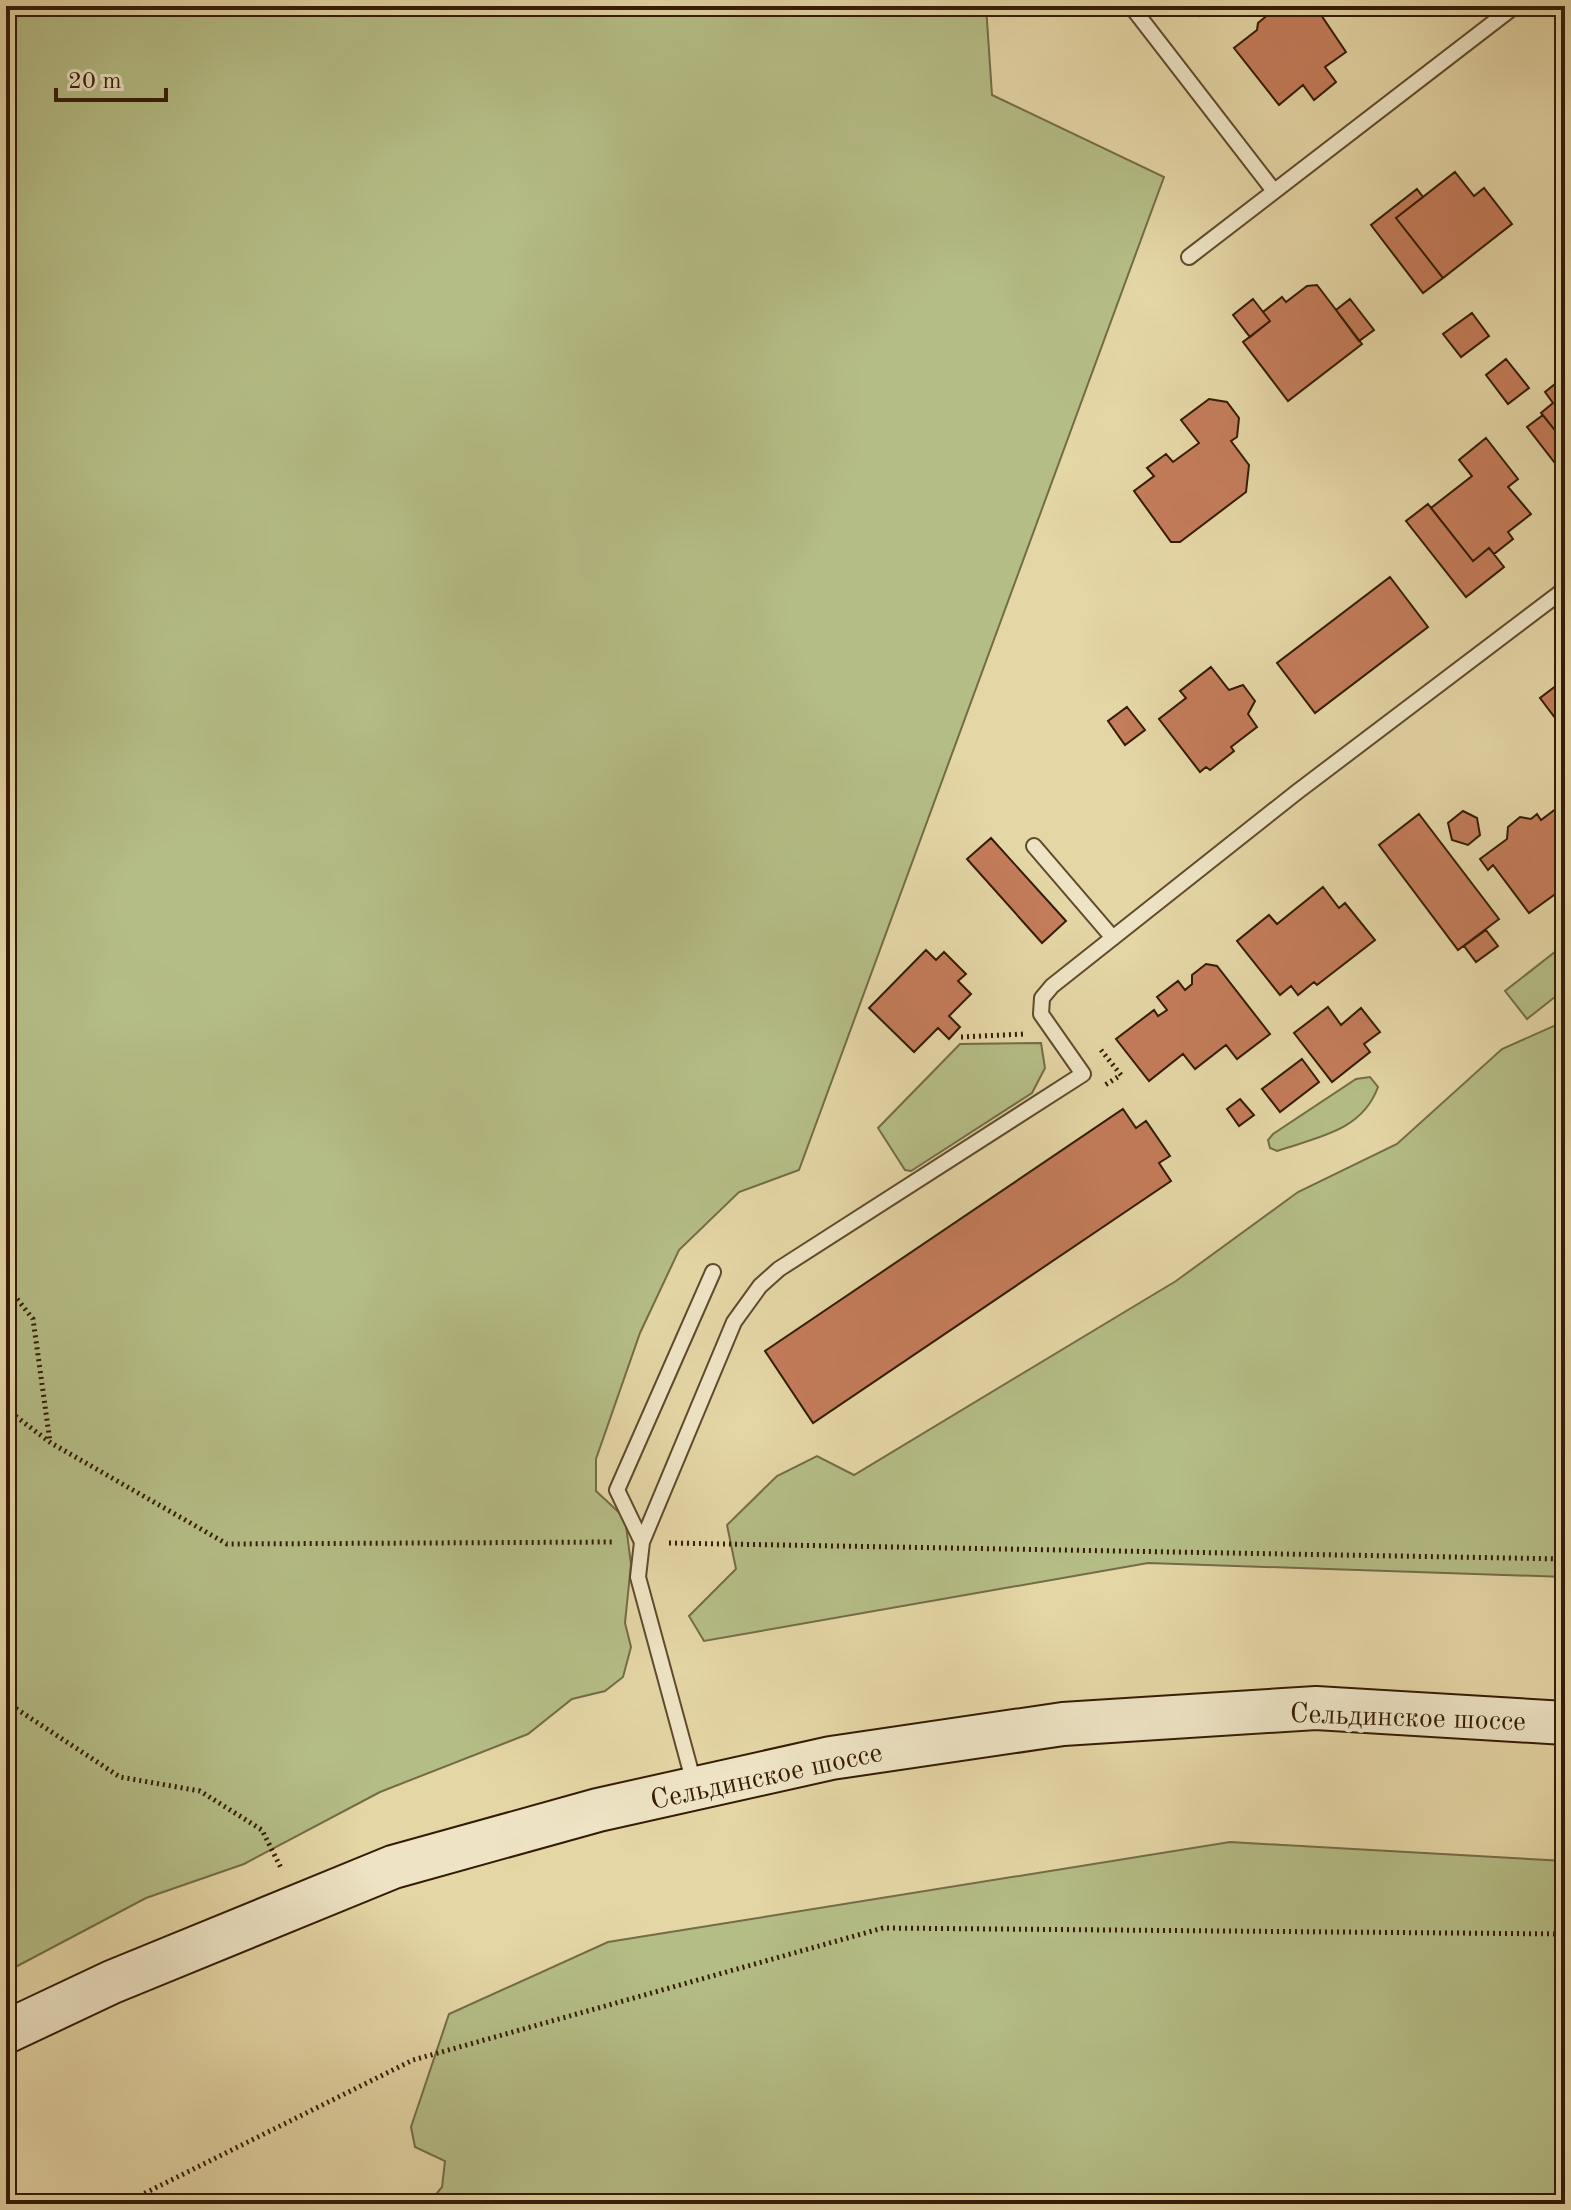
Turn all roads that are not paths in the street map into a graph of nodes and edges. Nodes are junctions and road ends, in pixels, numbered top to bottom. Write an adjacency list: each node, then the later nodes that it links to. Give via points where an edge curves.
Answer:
1 (1131, 6): 3 (lane)
2 (1515, 6): 3 (lane)
3 (1274, 191): 4 (lane)
4 (1189, 257)
5 (1565, 589): 7 (lane)
6 (1034, 846): 7 (lane)
7 (1113, 938): 9 (lane, via 1046,992 1041,1014 1083,1074 779,1269 747,1302)
8 (713, 1272): 9 (lane, via 617,1490)
9 (642, 1542): 11 (lane, via 638,1577)
10 (1565, 1723): 11 (main road, Сельдинское шоссе, via 1316,1708 1063,1724 831,1758)
11 (696, 1788): 12 (main road, Сельдинское шоссе, via 393,1867 112,1982)
12 (6, 2032)

